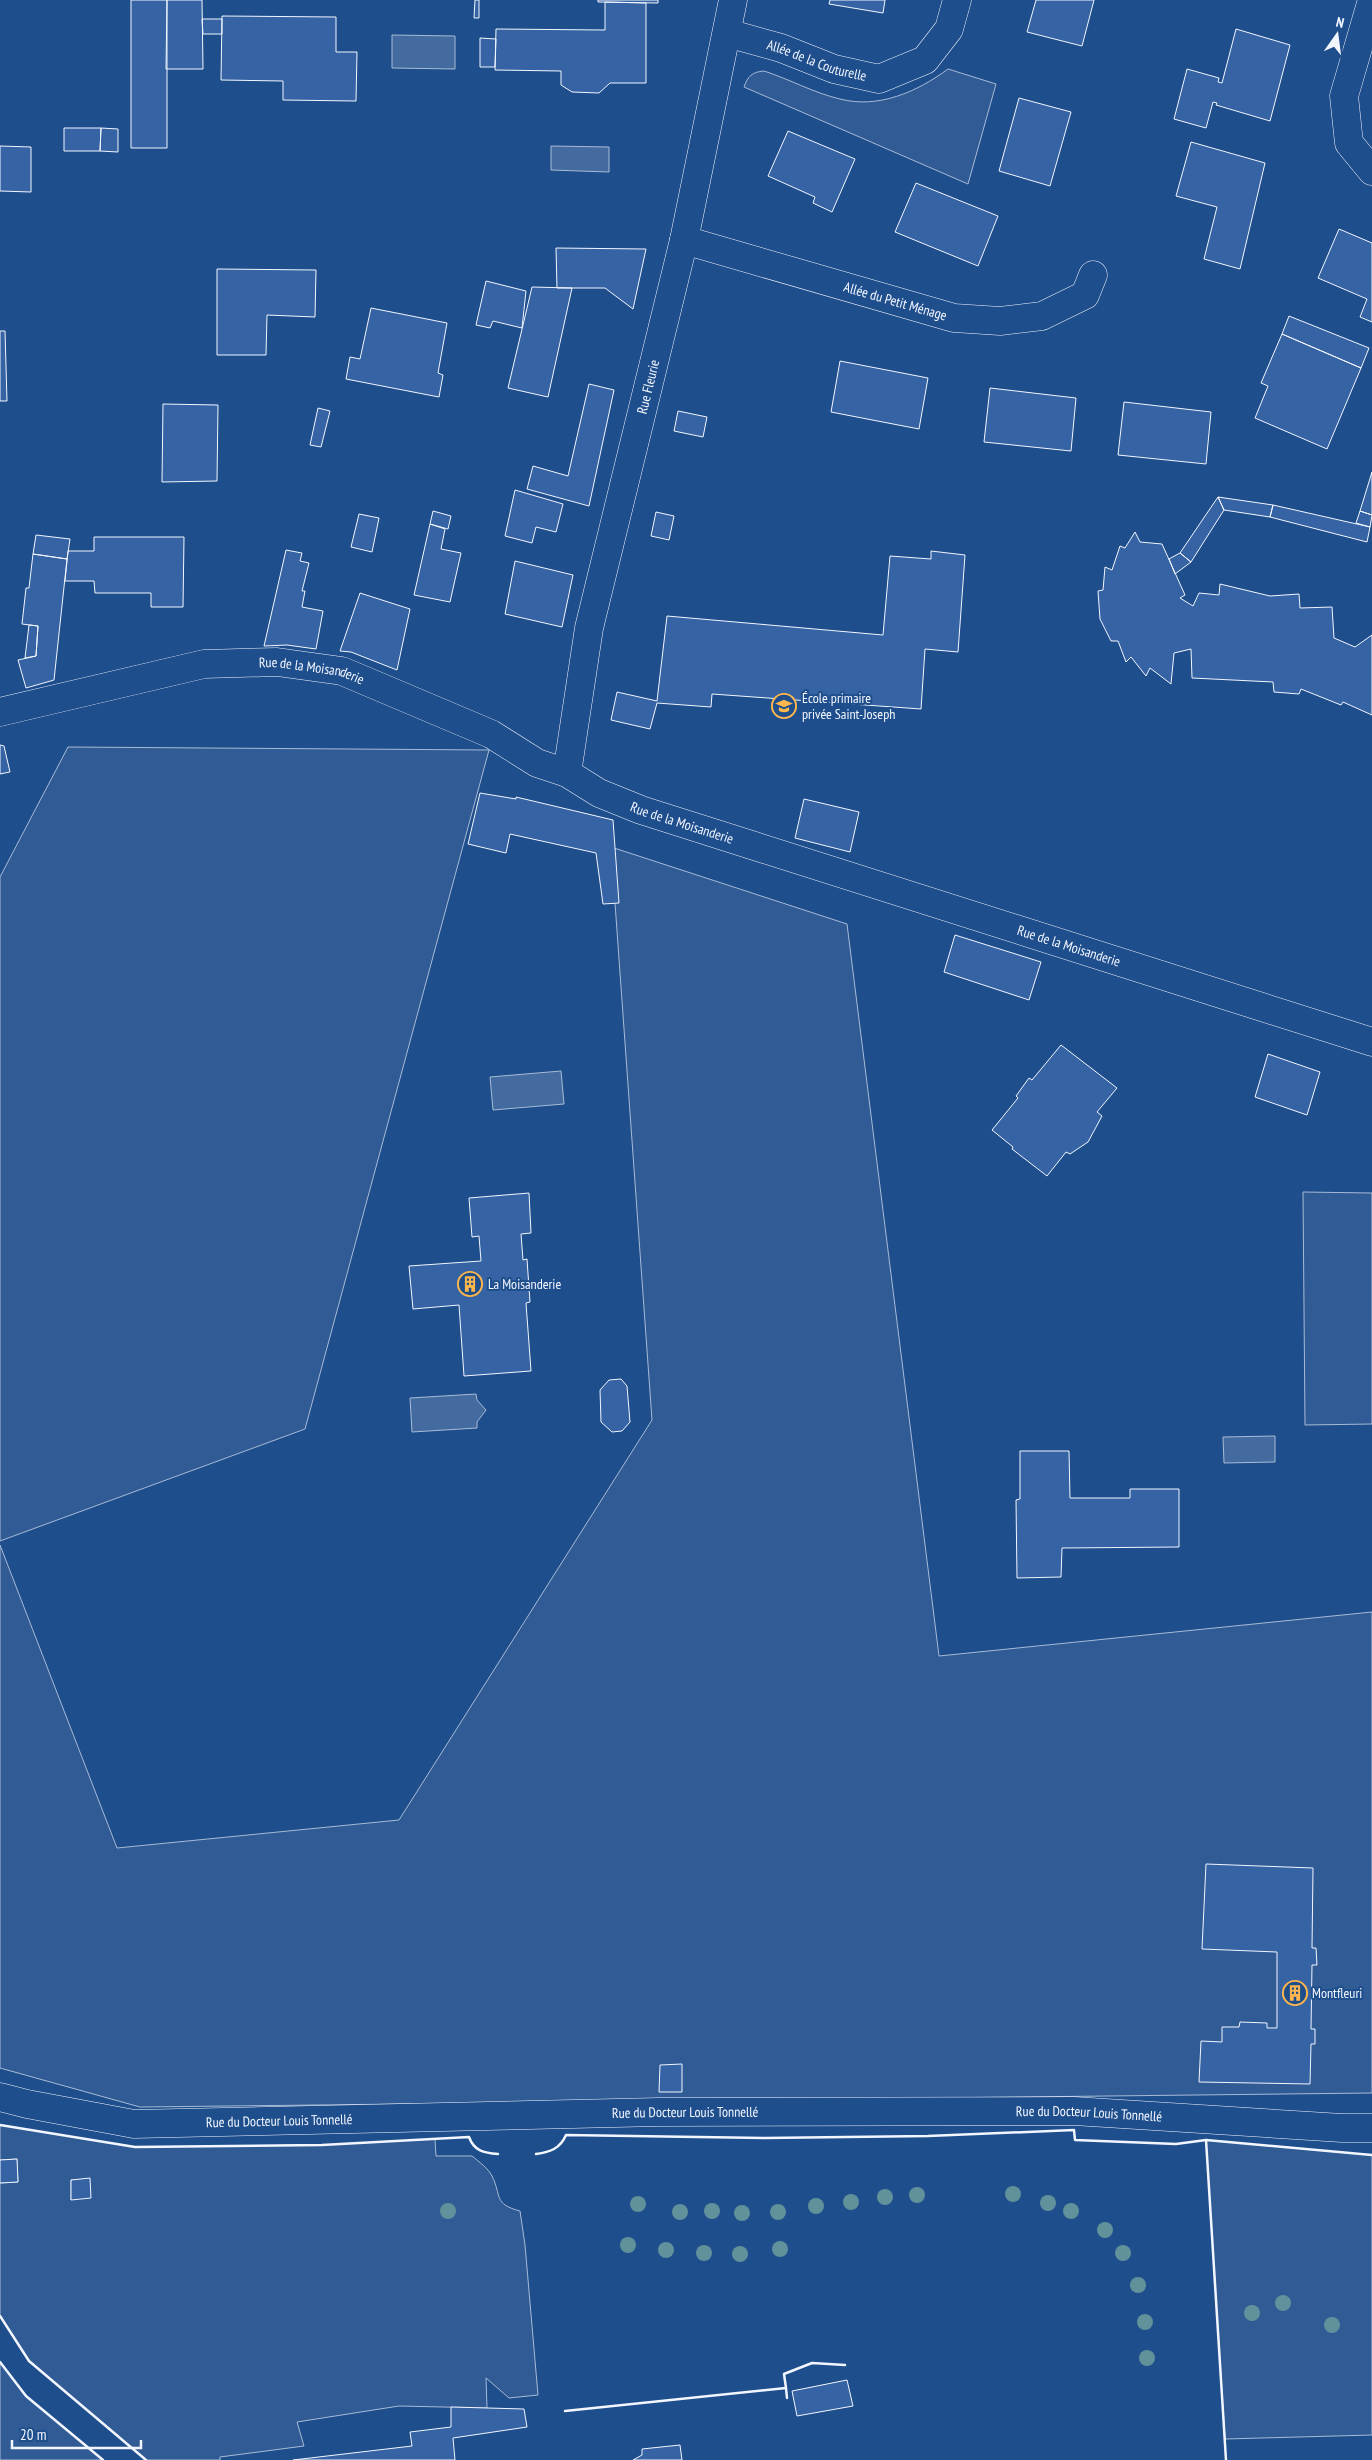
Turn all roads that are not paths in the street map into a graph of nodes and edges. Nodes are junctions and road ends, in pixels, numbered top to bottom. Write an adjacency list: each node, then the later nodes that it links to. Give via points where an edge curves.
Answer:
1 (733, 0): 4 (street, Rue Fleurie)
2 (957, 0): 4 (street, Allée de la Couturelle, via 948,29 925,60 879,79 834,69 782,48)
3 (1372, 0): 5 (street, via 1344,96 1349,143)
4 (727, 33): 6 (street, Rue Fleurie)
5 (1372, 171)
6 (684, 240): 7 (street, Allée du Petit Ménage, via 954,318 1000,321 1042,316 1085,295); 9 (street, Rue Fleurie, via 589,628)
7 (1093, 275)
8 (0, 712): 9 (street, Rue de la Moisanderie, via 204,664 277,662 342,671 491,734 538,763)
9 (567, 773): 10 (street, Rue de la Moisanderie, via 600,793 641,810)
10 (1372, 1042)
11 (0, 2097): 12 (street, Rue du Docteur Louis Tonnellé, via 134,2124 659,2112 1074,2111)
12 (1372, 2128)

